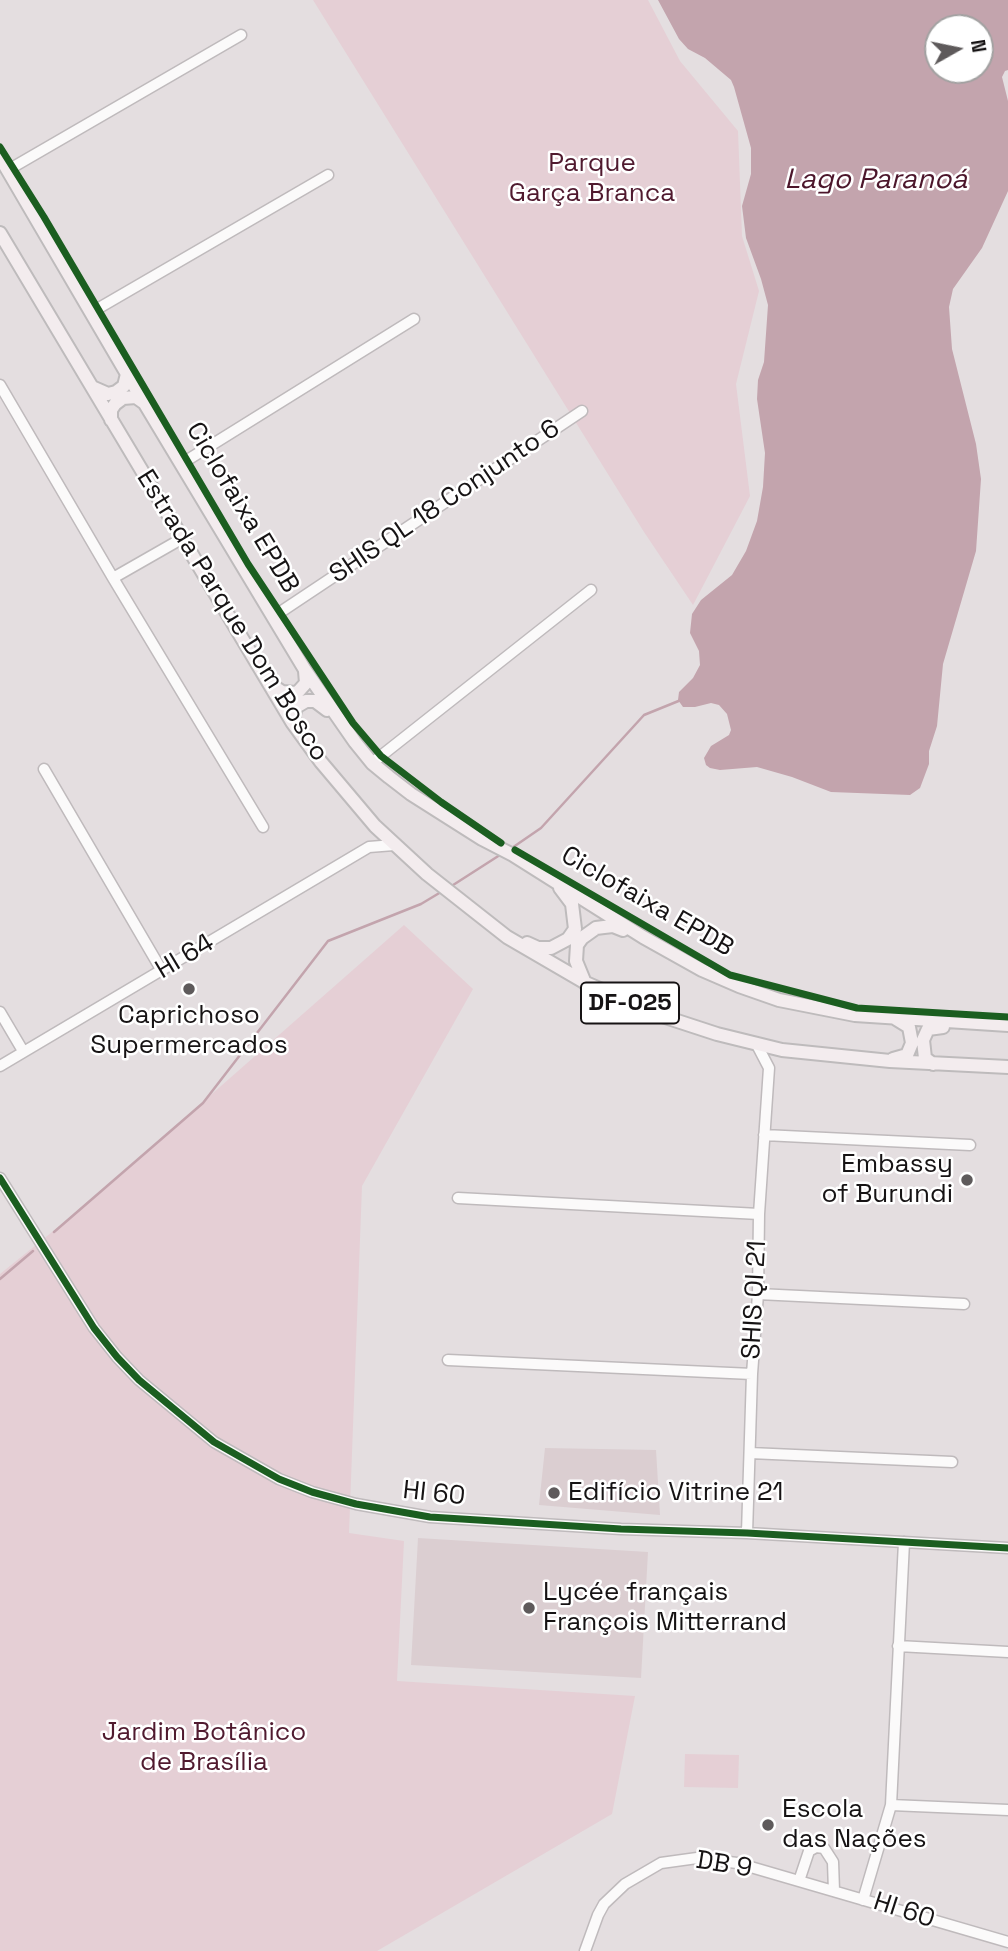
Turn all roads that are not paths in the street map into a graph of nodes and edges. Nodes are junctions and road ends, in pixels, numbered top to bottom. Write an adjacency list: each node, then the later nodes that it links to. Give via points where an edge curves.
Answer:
1 (240, 34): 3 (street)
2 (0, 157): 3 (main road, Estrada Parque Dom Bosco / DF-025)
3 (8, 170): 6 (main road, Estrada Parque Dom Bosco / DF-025)
4 (328, 175): 6 (street)
5 (0, 233): 10 (main road, Estrada Parque Dom Bosco / DF-025)
6 (92, 312): 8 (main road, Estrada Parque Dom Bosco / DF-025)
7 (414, 319): 14 (street)
8 (127, 374): 10 (main road, via 124,386 116,392 108,394); 11 (main road, Estrada Parque Dom Bosco / DF-025)
9 (0, 385): 16 (street)
10 (92, 386): 13 (main road, Estrada Parque Dom Bosco / DF-025)
11 (146, 405): 13 (main road, via 136,397 122,398 111,411); 14 (main road, Estrada Parque Dom Bosco / DF-025)
12 (582, 411): 18 (street, SHIS QL 18 Conjunto 6)
13 (111, 420): 15 (main road, Estrada Parque Dom Bosco / DF-025)
14 (181, 464): 18 (main road, Estrada Parque Dom Bosco / DF-025)
15 (183, 538): 16 (street); 20 (main road, Estrada Parque Dom Bosco / DF-025)
16 (113, 578): 25 (street)
17 (591, 590): 23 (street)
18 (273, 617): 19 (main road, Estrada Parque Dom Bosco / DF-025)
19 (305, 670): 20 (main road, via 306,683 297,693 282,692); 22 (main road, Estrada Parque Dom Bosco / DF-025)
20 (269, 684): 21 (main road, Estrada Parque Dom Bosco / DF-025)
21 (292, 722): 22 (main road, via 296,706 311,700); 26 (main road, Estrada Parque Dom Bosco / DF-025)
22 (343, 725): 23 (main road, Estrada Parque Dom Bosco / DF-025)
23 (372, 763): 29 (main road, Estrada Parque Dom Bosco / DF-025, via 411,794)
24 (44, 769): 32 (street)
25 (263, 827)
26 (375, 827): 27 (main road, Estrada Parque Dom Bosco / DF-025); 28 (street)
27 (394, 845): 28 (street, HI 64); 30 (main road, Estrada Parque Dom Bosco / DF-025)
28 (369, 847): 32 (street, HI 64)
29 (555, 882): 30 (main road, via 572,904 575,929 568,939 551,948); 31 (main road, Estrada Parque Dom Bosco / DF-025)
30 (507, 937): 33 (main road, Estrada Parque Dom Bosco / DF-025)
31 (643, 937): 33 (main road, via 613,926 587,933 577,945 576,961); 35 (main road, Estrada Parque Dom Bosco / DF-025, via 702,970 761,995)
32 (162, 971): 39 (street, HI 64)
33 (586, 983): 38 (main road, Estrada Parque Dom Bosco / DF-025, via 659,1015)
34 (0, 1012): 39 (street)
35 (895, 1019): 36 (main road, Estrada Parque Dom Bosco / DF-025); 41 (main road, via 908,1027 912,1043 907,1055)
36 (964, 1024): 37 (main road, Estrada Parque Dom Bosco / DF-025); 42 (main road, via 925,1033 923,1054)
37 (1008, 1025)
38 (757, 1045): 40 (main road, Estrada Parque Dom Bosco / DF-025); 45 (street)
39 (23, 1051): 43 (street, HI 64)
40 (782, 1051): 41 (main road, Estrada Parque Dom Bosco / DF-025); 45 (street)
41 (890, 1061): 42 (main road, Estrada Parque Dom Bosco / DF-025)
42 (933, 1064): 44 (main road, Estrada Parque Dom Bosco / DF-025)
43 (0, 1066)
44 (1008, 1067)
45 (769, 1068): 46 (street, SHIS QI 21)
46 (764, 1135): 47 (street); 50 (street, SHIS QI 21)
47 (970, 1145)
48 (0, 1178): 57 (street, HI 60, via 117,1357 186,1421 279,1479 356,1504 430,1517)
49 (458, 1198): 50 (street)
50 (759, 1214): 51 (street, SHIS QI 21)
51 (758, 1294): 52 (street); 54 (street, SHIS QI 21)
52 (964, 1304)
53 (448, 1360): 54 (street)
54 (752, 1374): 55 (street, SHIS QI 21)
55 (750, 1453): 56 (street); 57 (street, SHIS QI 21)
56 (952, 1462)
57 (747, 1533): 58 (street, HI 60)
58 (904, 1542): 59 (street, HI 60); 60 (street, HI 60)
59 (1008, 1548)
60 (898, 1646): 61 (street); 62 (street, HI 60)
61 (1008, 1652)
62 (891, 1805): 63 (street); 66 (street, HI 60)
63 (1008, 1810)
64 (799, 1881): 65 (street, DB 9); 65 (street, via 809,1851 824,1848 833,1862); 68 (street, DB 9, via 715,1859 661,1863 625,1884 604,1904)
65 (834, 1891): 66 (street, DB 9)
66 (863, 1900): 67 (street, HI 60)
67 (1008, 1942)
68 (585, 1951)

